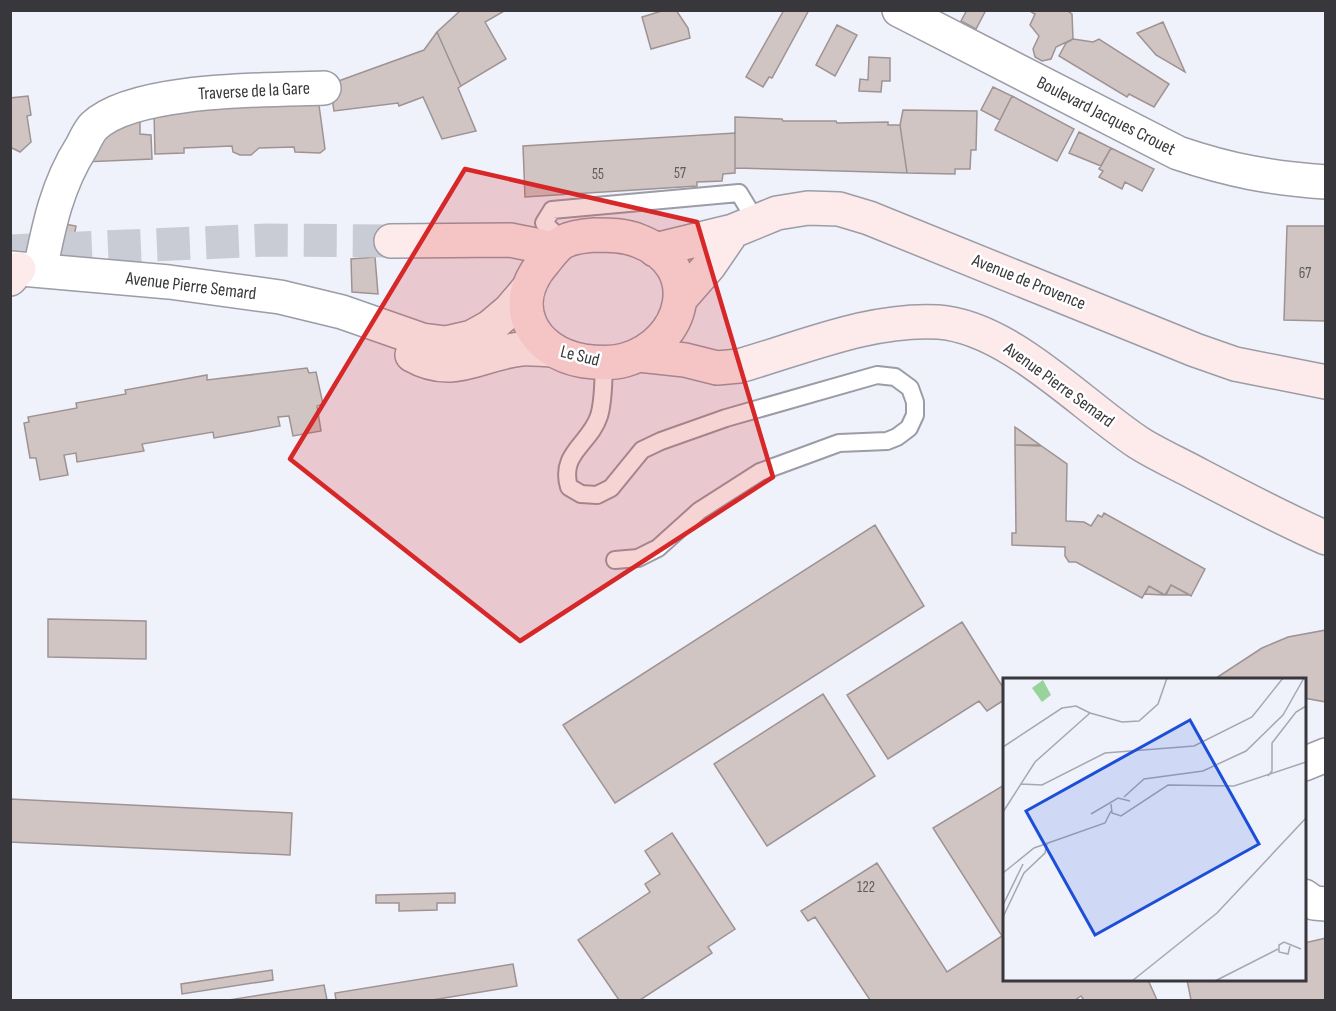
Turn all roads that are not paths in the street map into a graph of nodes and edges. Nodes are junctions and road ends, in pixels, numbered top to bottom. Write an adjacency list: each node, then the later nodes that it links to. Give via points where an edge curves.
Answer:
1 (899, 10): 3 (street, Boulevard Jacques Crouet, via 1178,153 1226,170)
2 (324, 88): 8 (street, Traverse de la Gare, via 198,93 118,111 94,127 73,160)
3 (1326, 182)
4 (744, 226): 6 (lane, via 739,193 552,210 544,223); 7 (main road, Avenue de Provence); 10 (main road); 16 (main road, Avenue de Provence, via 777,213 839,209 1235,364)
5 (391, 241): 6 (main road, via 510,240)
6 (559, 245): 7 (main road, via 594,235 618,236 640,241); 9 (main road, via 533,274)
7 (655, 250): 10 (main road, via 672,268)
8 (20, 271): 11 (street, Avenue Pierre Semard, via 169,282 280,297)
9 (527, 290): 11 (street, Avenue Pierre Semard, via 490,327 472,337 446,343 422,340); 12 (main road, Le Sud, via 525,306 534,333)
10 (680, 304): 13 (main road, Le Sud, via 661,338); 15 (main road, via 708,351)
11 (369, 321): 12 (street, Avenue Pierre Semard, via 393,345 421,360 446,365 471,363 521,349)
12 (553, 350): 14 (main road, Le Sud)
13 (639, 356): 14 (main road, Le Sud); 15 (main road, Avenue Pierre Semard, via 685,360 717,368)
14 (604, 364): 18 (lane, via 599,419 570,457 565,474 569,487 581,494 597,495 611,488 642,450 661,441 726,418 877,375 895,377 910,388 915,402 912,422 897,437 839,443 760,472 699,511 658,548 638,558)
15 (739, 366): 17 (main road, Avenue Pierre Semard, via 913,321 941,322 974,330 1005,344 1141,444)
16 (1326, 382)
17 (1326, 538)
18 (615, 560)
19 (1326, 755): 20 (street)
20 (1306, 764)
21 (1306, 897): 22 (street, via 1314,903)
22 (1326, 904)

